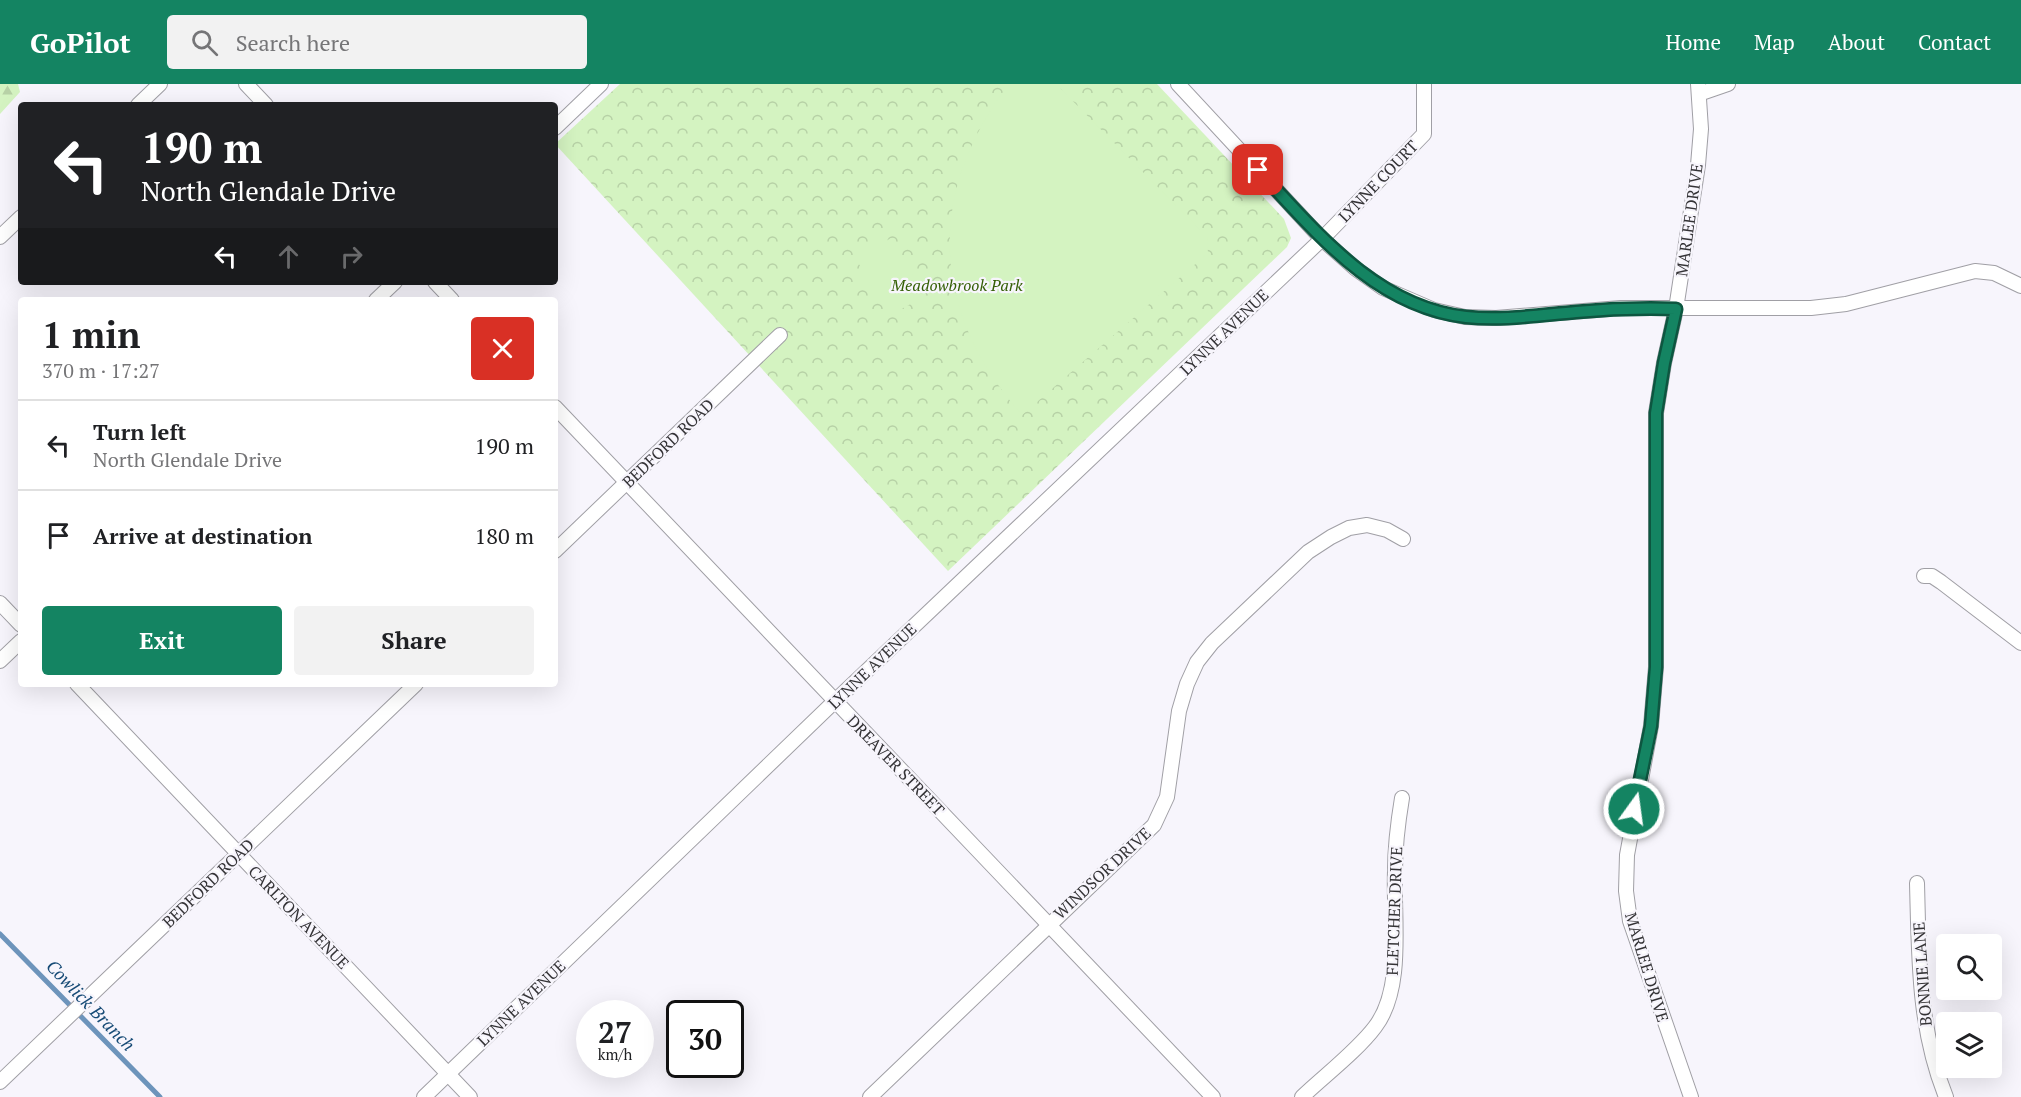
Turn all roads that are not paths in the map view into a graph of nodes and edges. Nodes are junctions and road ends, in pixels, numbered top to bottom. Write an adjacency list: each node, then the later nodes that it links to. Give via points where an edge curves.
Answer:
1 (160, 84): 8 (street)
2 (246, 84): 9 (street)
3 (601, 84): 10 (street)
4 (1178, 84): 13 (street)
5 (1424, 84): 13 (street, LYNNE COURT, via 1424,134)
6 (1728, 84): 7 (street)
7 (1699, 89): 19 (street, MARLEE DRIVE, via 1698,165)
8 (141, 102)
9 (263, 102)
10 (558, 125)
11 (18, 220): 12 (street)
12 (0, 237)
13 (1322, 239): 19 (street, via 1383,288 1434,310 1466,317 1524,317 1621,308); 33 (street, LYNNE AVENUE)
14 (392, 285): 17 (street)
15 (438, 285): 18 (street)
16 (2021, 286): 19 (street, via 1994,273 1975,271 1834,306)
17 (379, 297)
18 (449, 297)
19 (1676, 309): 45 (street, MARLEE DRIVE, via 1656,413 1656,667 1626,891 1630,921)
20 (780, 335): 22 (street, BEDFORD ROAD)
21 (558, 411): 22 (street, DREAVER STREET)
22 (626, 482): 24 (street, BEDFORD ROAD); 33 (street, DREAVER STREET)
23 (1403, 538): 37 (street, WINDSOR DRIVE, via 1367,525 1331,537 1308,552 1212,643 1197,662 1179,711 1162,813 1154,825)
24 (558, 548)
25 (1924, 576): 28 (street, via 1941,582)
26 (0, 603): 27 (street)
27 (18, 622)
28 (2021, 643)
29 (18, 644): 30 (street)
30 (0, 661)
31 (80, 687): 35 (street, CARLTON AVENUE)
32 (413, 687): 35 (street, BEDFORD ROAD)
33 (835, 701): 37 (street, DREAVER STREET); 38 (street, LYNNE AVENUE)
34 (1402, 798): 44 (street, FLETCHER DRIVE, via 1395,862 1393,981 1387,1003 1375,1027)
35 (238, 854): 38 (street, CARLTON AVENUE); 39 (street, BEDFORD ROAD)
36 (1917, 883): 46 (street, BONNIE LANE, via 1924,1021 1933,1066)
37 (1048, 924): 42 (street, WINDSOR DRIVE); 43 (street, DREAVER STREET)
38 (448, 1074): 40 (street, LYNNE AVENUE); 41 (street, CARLTON AVENUE)
39 (0, 1082)
40 (424, 1097)
41 (471, 1097)
42 (870, 1097)
43 (1213, 1097)
44 (1302, 1097)
45 (1691, 1097)
46 (1946, 1097)

